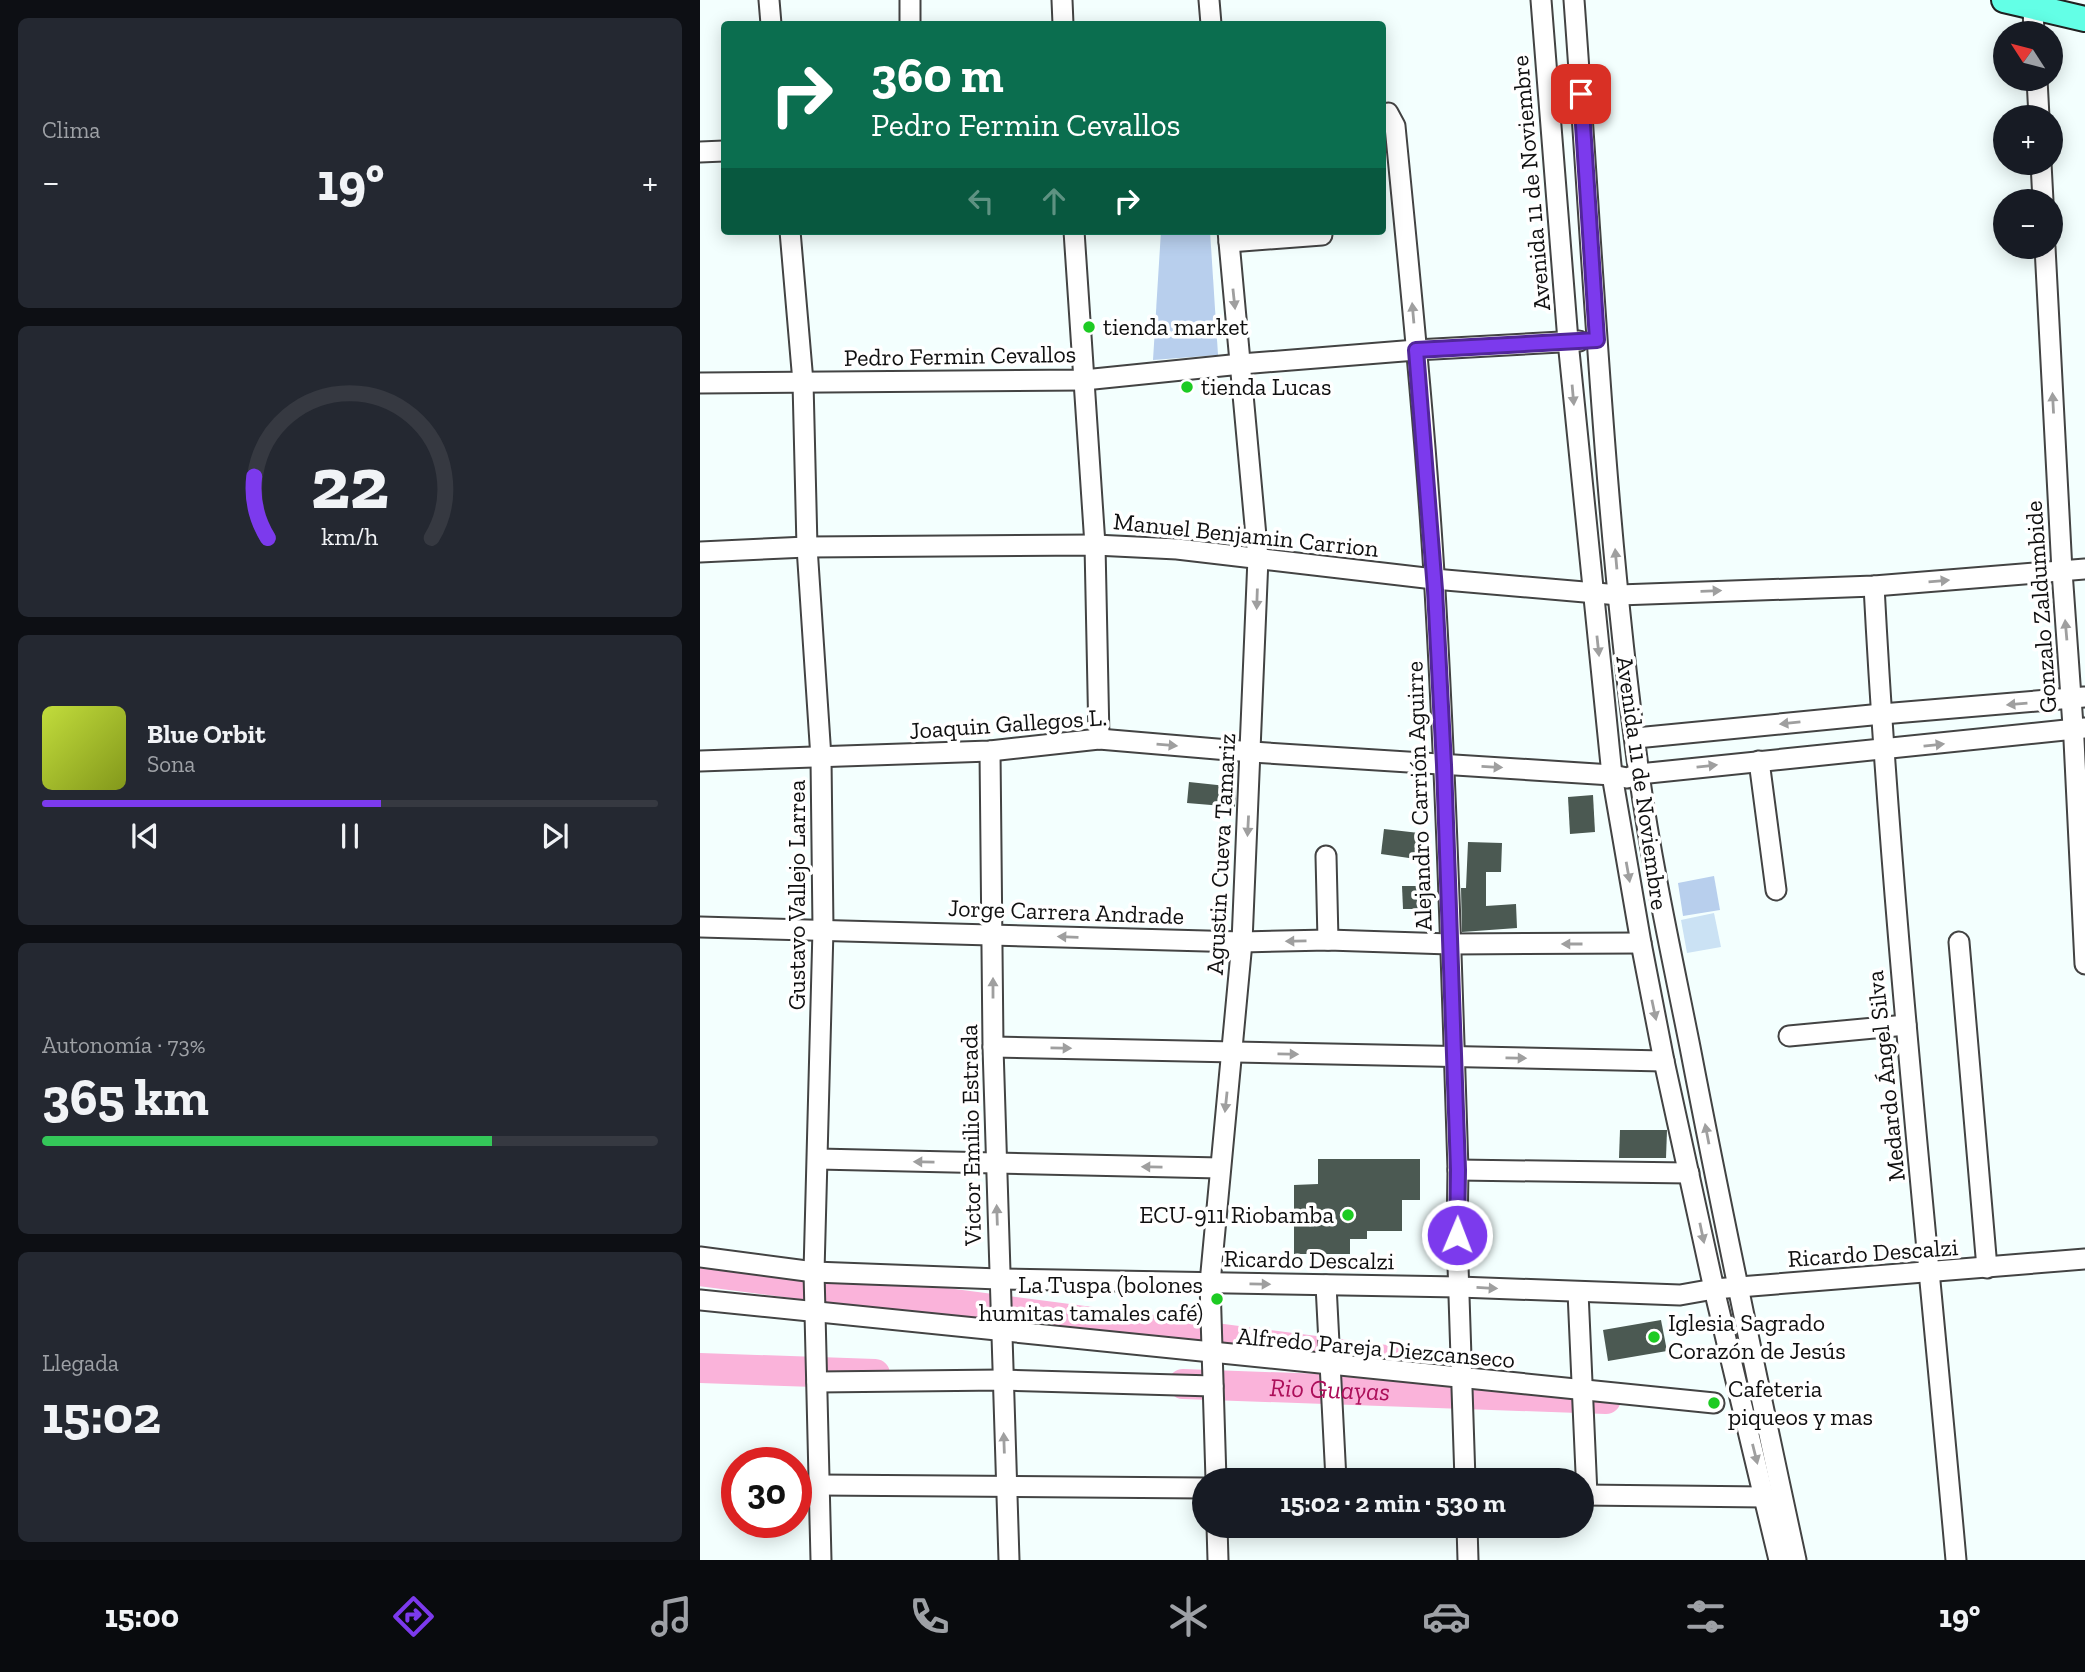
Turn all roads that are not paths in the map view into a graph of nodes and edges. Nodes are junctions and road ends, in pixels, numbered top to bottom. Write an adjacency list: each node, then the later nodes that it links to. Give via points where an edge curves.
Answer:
1 (769, 0): 10 (street)
2 (910, 0): 11 (street)
3 (1062, 0): 12 (street)
4 (1209, 0): 13 (street)
5 (1541, 0): 16 (street, Avenida 11 de Noviembre)
6 (1574, 0): 15 (street, Avenida 11 de Noviembre)
7 (2004, 0): 8 (main road)
8 (2033, 8): 9 (main road); 14 (street)
9 (2085, 19)
10 (771, 21)
11 (910, 21)
12 (1063, 21)
13 (1211, 21)
14 (2034, 21)
15 (1581, 94): 16 (street); 25 (street, Avenida 11 de Noviembre)
16 (1549, 97): 26 (street, Avenida 11 de Noviembre)
17 (1386, 115): 27 (street, Alejandro Carrión Aguirre, one-way to 17, via 1395,126)
18 (721, 151): 19 (street)
19 (700, 152)
20 (790, 235): 30 (street, Gustavo Vallejo Larrea)
21 (1073, 235): 29 (street)
22 (1322, 235): 23 (street)
23 (1228, 237): 28 (street, Agustin Cueva Tamariz, one-way to 28)
24 (2046, 259): 37 (street, Gonzalo Zaldumbide, one-way to 24)
25 (1597, 340): 26 (street, Pedro Fermin Cevallos); 41 (street, Avenida 11 de Noviembre, one-way to 25)
26 (1568, 341): 27 (street, Pedro Fermin Cevallos); 40 (street, Avenida 11 de Noviembre, one-way to 40)
27 (1416, 350): 28 (street, Pedro Fermin Cevallos); 38 (street, Alejandro Carrión Aguirre)
28 (1241, 364): 29 (street, Pedro Fermin Cevallos); 35 (street, Agustin Cueva Tamariz)
29 (1084, 380): 30 (street, Pedro Fermin Cevallos); 32 (street)
30 (803, 382): 31 (street, Pedro Fermin Cevallos); 33 (street, Gustavo Vallejo Larrea)
31 (700, 383)
32 (1094, 545): 33 (street, Manuel Benjamin Carrion); 35 (street, Manuel Benjamin Carrion, via 1177,548); 46 (street)
33 (807, 547): 34 (street, Manuel Benjamin Carrion); 50 (street, Gustavo Vallejo Larrea)
34 (700, 552)
35 (1258, 558): 38 (street, Manuel Benjamin Carrion); 49 (street, Agustin Cueva Tamariz, one-way to 49)
36 (2085, 569): 37 (street, Manuel Benjamin Carrion)
37 (2062, 571): 39 (street, Manuel Benjamin Carrion, one-way to 37); 42 (street, Gonzalo Zaldumbide, one-way to 37)
38 (1434, 579): 40 (street, Manuel Benjamin Carrion); 53 (street, Alejandro Carrión Aguirre)
39 (1874, 586): 41 (street, Manuel Benjamin Carrion, one-way to 39); 43 (street, Medardo Ángel Silva)
40 (1592, 593): 41 (street, Manuel Benjamin Carrion); 55 (street, Avenida 11 de Noviembre, one-way to 55)
41 (1619, 595): 45 (street, Avenida 11 de Noviembre)
42 (2078, 698): 43 (street, one-way to 43); 44 (street, Gonzalo Zaldumbide)
43 (1882, 714): 45 (street, one-way to 45); 47 (street, Medardo Ángel Silva)
44 (2079, 729): 47 (street, Joaquin Gallegos L., one-way to 44); 66 (street, Gonzalo Zaldumbide)
45 (1636, 738): 54 (street, Avenida 11 de Noviembre)
46 (1100, 739): 48 (street, Joaquin Gallegos L.); 49 (street, Joaquin Gallegos L., one-way to 49)
47 (1885, 750): 52 (street, Joaquin Gallegos L.); 67 (street, Medardo Ángel Silva)
48 (990, 751): 50 (street, Joaquin Gallegos L.); 60 (street, Victor Emilio Estrada)
49 (1252, 752): 53 (street, Joaquin Gallegos L.); 62 (street, Agustin Cueva Tamariz, one-way to 62)
50 (821, 758): 51 (street, Joaquin Gallegos L.); 59 (street, Gustavo Vallejo Larrea)
51 (700, 761)
52 (1759, 761): 54 (street, Joaquin Gallegos L., one-way to 52); 57 (street)
53 (1444, 765): 55 (street, Joaquin Gallegos L., one-way to 55); 65 (street, Alejandro Carrión Aguirre)
54 (1639, 774): 55 (street, Joaquin Gallegos L.); 87 (street, Avenida 11 de Noviembre, one-way to 54)
55 (1612, 775): 64 (street, Avenida 11 de Noviembre, one-way to 64)
56 (1326, 856): 61 (street)
57 (1776, 890)
58 (700, 927): 59 (street, Jorge Carrera Andrade)
59 (823, 929): 60 (street, Jorge Carrera Andrade); 73 (street, Gustavo Vallejo Larrea)
60 (993, 934): 62 (street, Jorge Carrera Andrade, one-way to 60); 69 (street, Victor Emilio Estrada, one-way to 60)
61 (1328, 940): 62 (street, Jorge Carrera Andrade, one-way to 62); 65 (street, Jorge Carrera Andrade)
62 (1242, 942): 70 (street, Agustin Cueva Tamariz)
63 (1959, 942): 80 (street)
64 (1641, 943): 65 (street, Jorge Carrera Andrade, one-way to 65); 72 (street, Avenida 11 de Noviembre, one-way to 72)
65 (1450, 944): 71 (street, Alejandro Carrión Aguirre)
66 (2085, 964)
67 (1906, 1025): 68 (street); 82 (street, Medardo Ángel Silva)
68 (1789, 1036)
69 (993, 1046): 70 (street, one-way to 70); 74 (street, Victor Emilio Estrada)
70 (1231, 1052): 71 (street, one-way to 71); 75 (street, Agustin Cueva Tamariz, one-way to 75)
71 (1454, 1058): 72 (street, one-way to 72); 76 (street, Alejandro Carrión Aguirre)
72 (1664, 1061): 77 (street, Avenida 11 de Noviembre)
73 (818, 1159): 74 (street, one-way to 73); 81 (street, Gustavo Vallejo Larrea)
74 (996, 1163): 75 (street, one-way to 74); 83 (street, Victor Emilio Estrada, one-way to 74)
75 (1220, 1168): 84 (street, Agustin Cueva Tamariz)
76 (1458, 1170): 77 (street); 86 (street, Alejandro Carrión Aguirre)
77 (1689, 1173): 88 (street, Avenida 11 de Noviembre, one-way to 88)
78 (700, 1257): 81 (street, Ricardo Descalzi)
79 (2085, 1259): 80 (street, Ricardo Descalzi)
80 (1987, 1268): 82 (street, Ricardo Descalzi)
81 (814, 1272): 83 (street, Ricardo Descalzi); 93 (street, Gustavo Vallejo Larrea)
82 (1931, 1273): 87 (street, Ricardo Descalzi); 112 (street, Medardo Ángel Silva)
83 (999, 1279): 84 (street, Ricardo Descalzi); 92 (street, Victor Emilio Estrada)
84 (1210, 1283): 85 (street, Ricardo Descalzi, one-way to 85); 94 (street, Agustin Cueva Tamariz)
85 (1326, 1285): 86 (street, Ricardo Descalzi); 96 (street)
86 (1459, 1287): 89 (street, Ricardo Descalzi, one-way to 89); 97 (street, Alejandro Carrión Aguirre)
87 (1737, 1288): 88 (street, Ricardo Descalzi); 111 (street, Avenida 11 de Noviembre)
88 (1714, 1289): 89 (street, Ricardo Descalzi, via 1681,1295); 103 (street, Avenida 11 de Noviembre, one-way to 103)
89 (1578, 1292): 98 (street)
90 (700, 1300): 91 (street, Alfredo Pareja Diezcanseco, via 1714,1403)
91 (700, 1311)
92 (1002, 1380): 93 (street); 94 (street); 100 (street, Victor Emilio Estrada, one-way to 92)
93 (817, 1382): 99 (street, Gustavo Vallejo Larrea)
94 (1213, 1386): 95 (street, Agustin Cueva Tamariz)
95 (1216, 1468)
96 (1335, 1468)
97 (1465, 1468)
98 (1584, 1468)
99 (818, 1485): 100 (street); 106 (street, Gustavo Vallejo Larrea)
100 (1006, 1487): 101 (street); 107 (street, Victor Emilio Estrada)
101 (1192, 1488)
102 (1594, 1495): 103 (street)
103 (1765, 1497): 110 (street, Avenida 11 de Noviembre)
104 (1217, 1538): 108 (street)
105 (1467, 1538): 109 (street)
106 (821, 1560)
107 (1009, 1560)
108 (1218, 1560)
109 (1468, 1560)
110 (1779, 1560)
111 (1796, 1560)
112 (1956, 1560)

